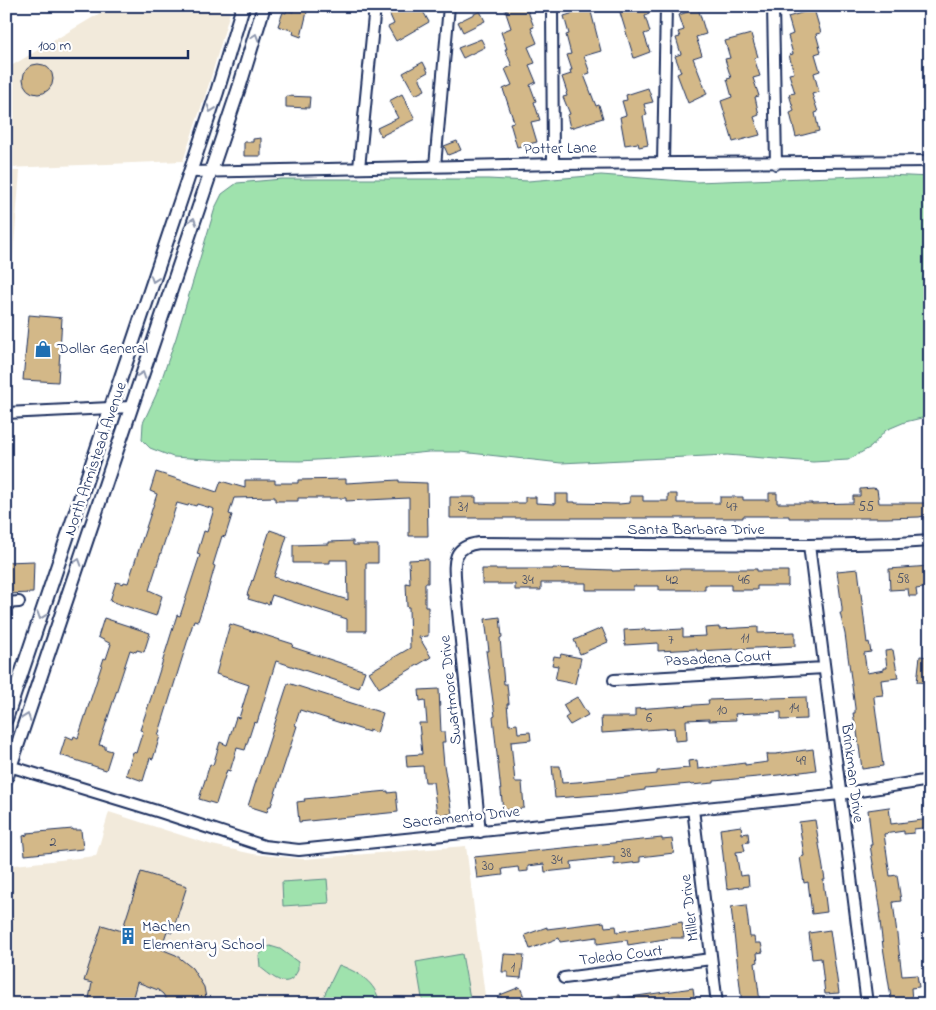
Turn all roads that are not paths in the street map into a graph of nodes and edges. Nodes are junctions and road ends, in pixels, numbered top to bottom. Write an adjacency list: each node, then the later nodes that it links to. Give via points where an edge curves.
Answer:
1 (243, 6): 14 (main road, North Armistead Avenue, one-way to 14)
2 (264, 6): 15 (main road, North Armistead Avenue, one-way to 2)
3 (375, 6): 13 (street)
4 (449, 6): 12 (street)
5 (552, 6): 10 (street)
6 (666, 6): 9 (street)
7 (773, 6): 11 (street)
8 (930, 161): 11 (street, Potter Lane)
9 (663, 163): 10 (street, Potter Lane); 11 (street, Potter Lane)
10 (553, 164): 12 (street, Potter Lane)
11 (776, 164)
12 (435, 166): 13 (street, Potter Lane)
13 (359, 168): 15 (street, Potter Lane)
14 (190, 172): 15 (street, Potter Lane); 17 (main road, North Armistead Avenue, one-way to 17)
15 (210, 172): 16 (main road, North Armistead Avenue, one-way to 15)
16 (131, 407): 17 (street); 27 (main road, North Armistead Avenue, one-way to 16)
17 (110, 408): 18 (street); 26 (main road, North Armistead Avenue, one-way to 26)
18 (6, 413)
19 (930, 541): 20 (street, Santa Barbara Drive)
20 (809, 545): 21 (street, Santa Barbara Drive, via 479,543); 24 (street, Brinkman Drive)
21 (462, 548): 32 (street, Swartmore Drive, via 456,557 456,591)
22 (19, 602): 23 (street)
23 (6, 603)
24 (824, 668): 25 (street, Pasadena Court); 30 (street, Brinkman Drive)
25 (614, 680)
26 (6, 719)
27 (8, 766): 28 (main road, North Armistead Avenue); 32 (street, Sacramento Drive, via 264,846 299,850)
28 (6, 780)
29 (930, 780): 30 (street, Sacramento Drive)
30 (840, 794): 31 (street, Sacramento Drive); 36 (street, Brinkman Drive)
31 (693, 809): 32 (street, Sacramento Drive); 33 (street, Miller Drive)
32 (480, 832)
33 (711, 959): 34 (street, Toledo Court); 35 (street, Miller Drive)
34 (564, 978)
35 (717, 1004)
36 (867, 1004)

